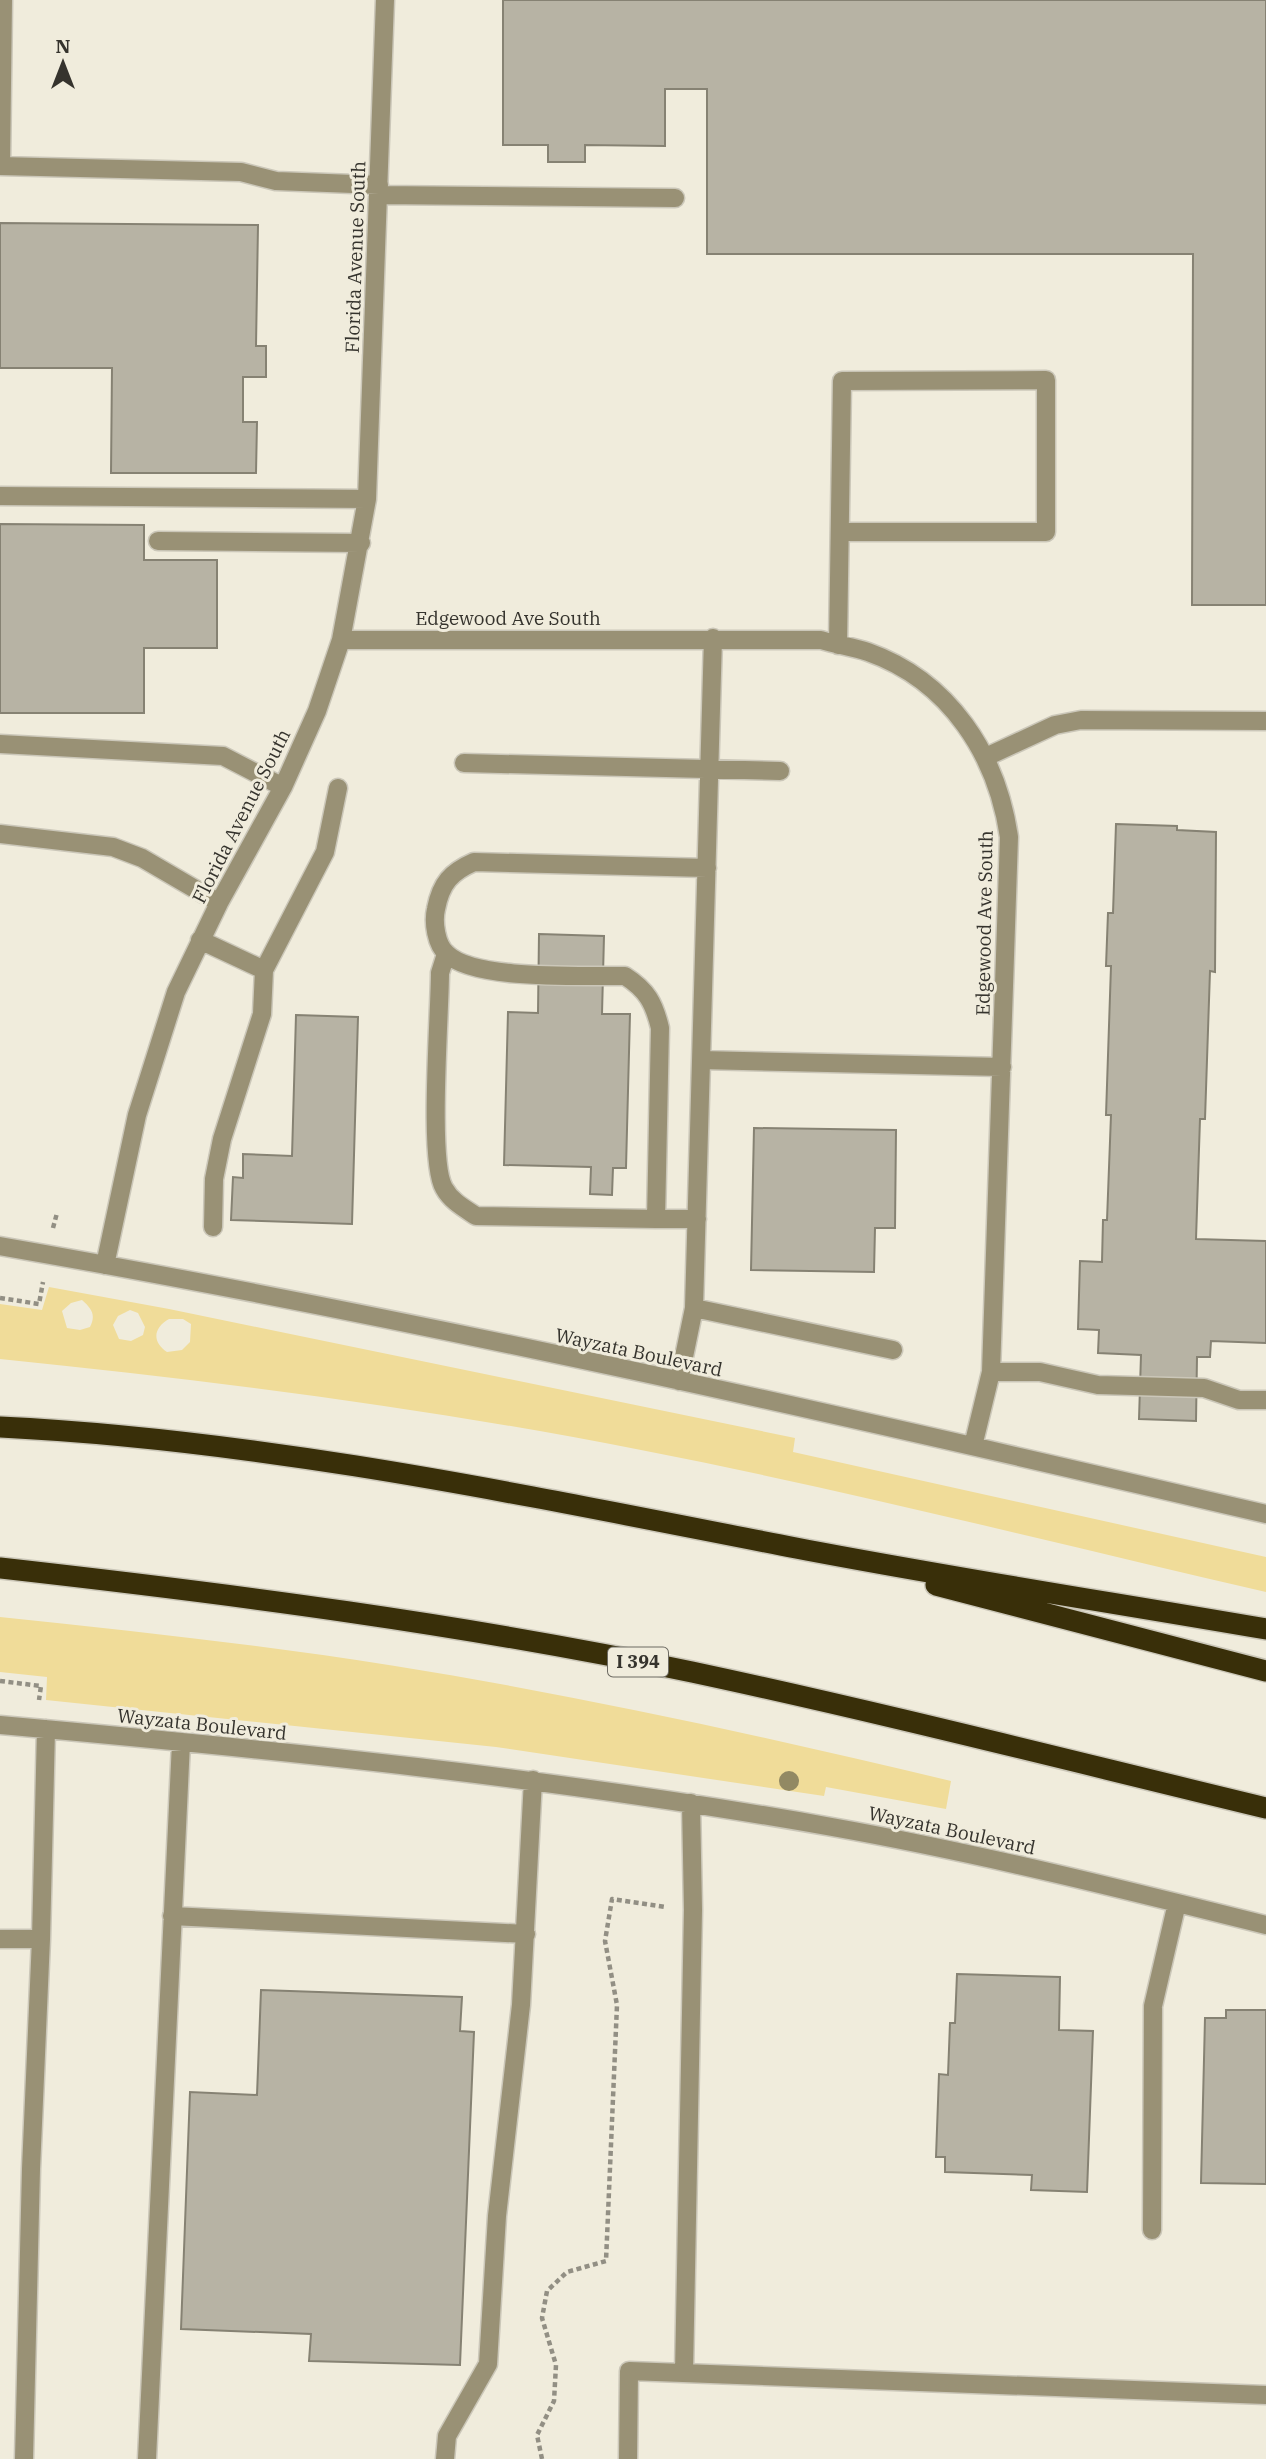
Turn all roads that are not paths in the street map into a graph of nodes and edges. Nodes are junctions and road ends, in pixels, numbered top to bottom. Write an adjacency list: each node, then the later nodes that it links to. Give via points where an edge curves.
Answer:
1 (3, 0): 3 (street)
2 (385, 0): 4 (street, Florida Avenue South)
3 (0, 166): 4 (street, via 241,172 276,181)
4 (379, 190): 5 (street); 7 (street, Florida Avenue South)
5 (675, 198)
6 (0, 496): 7 (street)
7 (367, 499): 10 (street, Florida Avenue South)
8 (841, 532): 8 (street, via 842,381 1046,380 1046,532); 13 (street)
9 (158, 541): 10 (street)
10 (360, 544): 12 (street, Florida Avenue South)
11 (713, 638): 12 (street, Edgewood Ave South); 13 (street, Edgewood Ave South, via 821,640); 18 (street)
12 (341, 640): 20 (street, Florida Avenue South, via 317,711)
13 (838, 645): 16 (street, Edgewood Ave South, via 868,652 917,679 965,724)
14 (1266, 721): 16 (street, via 1081,720 1055,726)
15 (0, 744): 20 (street, via 223,756)
16 (986, 757): 29 (street, Edgewood Ave South, via 998,781 1009,837)
17 (464, 763): 18 (street)
18 (709, 769): 19 (street); 23 (street)
19 (780, 771)
20 (283, 787): 24 (street, Florida Avenue South)
21 (338, 788): 27 (street, via 325,852)
22 (0, 834): 24 (street, via 113,847 142,858)
23 (707, 868): 26 (street, via 474,862 453,872 440,892 436,934); 28 (street)
24 (219, 903): 25 (street, Florida Avenue South)
25 (200, 940): 27 (street); 34 (street, Florida Avenue South, via 176,992 136,1115)
26 (446, 954): 30 (street, via 492,972 625,976 643,987 660,1028); 30 (street, via 440,973 436,1156 444,1188 476,1216)
27 (264, 970): 32 (street, via 262,1014 214,1179)
28 (701, 1060): 29 (street); 31 (street)
29 (1002, 1067): 37 (street, Edgewood Ave South)
30 (656, 1219): 31 (street)
31 (696, 1219): 35 (street)
32 (213, 1227)
33 (0, 1246): 34 (street, Wayzata Boulevard)
34 (105, 1265): 38 (street, Wayzata Boulevard)
35 (694, 1308): 36 (street); 38 (street)
36 (893, 1350)
37 (991, 1372): 39 (street, via 1040,1372 1098,1385 1204,1388 1239,1400); 41 (street, Edgewood Ave South)
38 (679, 1381): 41 (street, Wayzata Boulevard)
39 (1266, 1400)
40 (0, 1427): 43 (highway, via 111,1433 291,1457)
41 (973, 1446): 42 (street, Wayzata Boulevard)
42 (1266, 1514)
43 (800, 1549): 45 (highway); 46 (highway)
44 (0, 1568): 52 (highway, I 394, via 330,1608 521,1639 799,1696)
45 (1266, 1629)
46 (1266, 1671)
47 (0, 1725): 48 (street, Wayzata Boulevard)
48 (46, 1729): 49 (street, Wayzata Boulevard); 58 (street)
49 (181, 1743): 50 (street, Wayzata Boulevard); 54 (street)
50 (533, 1780): 51 (street, Wayzata Boulevard); 56 (street)
51 (691, 1803): 53 (street, Wayzata Boulevard, via 989,1858); 60 (street)
52 (1266, 1808)
53 (1177, 1902): 55 (street, Wayzata Boulevard); 59 (street, via 1153,2006)
54 (172, 1916): 56 (street); 63 (street)
55 (1266, 1925)
56 (526, 1934): 64 (street, via 497,2216 488,2364 446,2436)
57 (0, 1939): 58 (street)
58 (41, 1939): 62 (street)
59 (1152, 2230)
60 (684, 2373): 61 (street); 65 (street, via 629,2371)
61 (1266, 2395)
62 (24, 2459)
63 (147, 2459)
64 (445, 2459)
65 (628, 2459)

